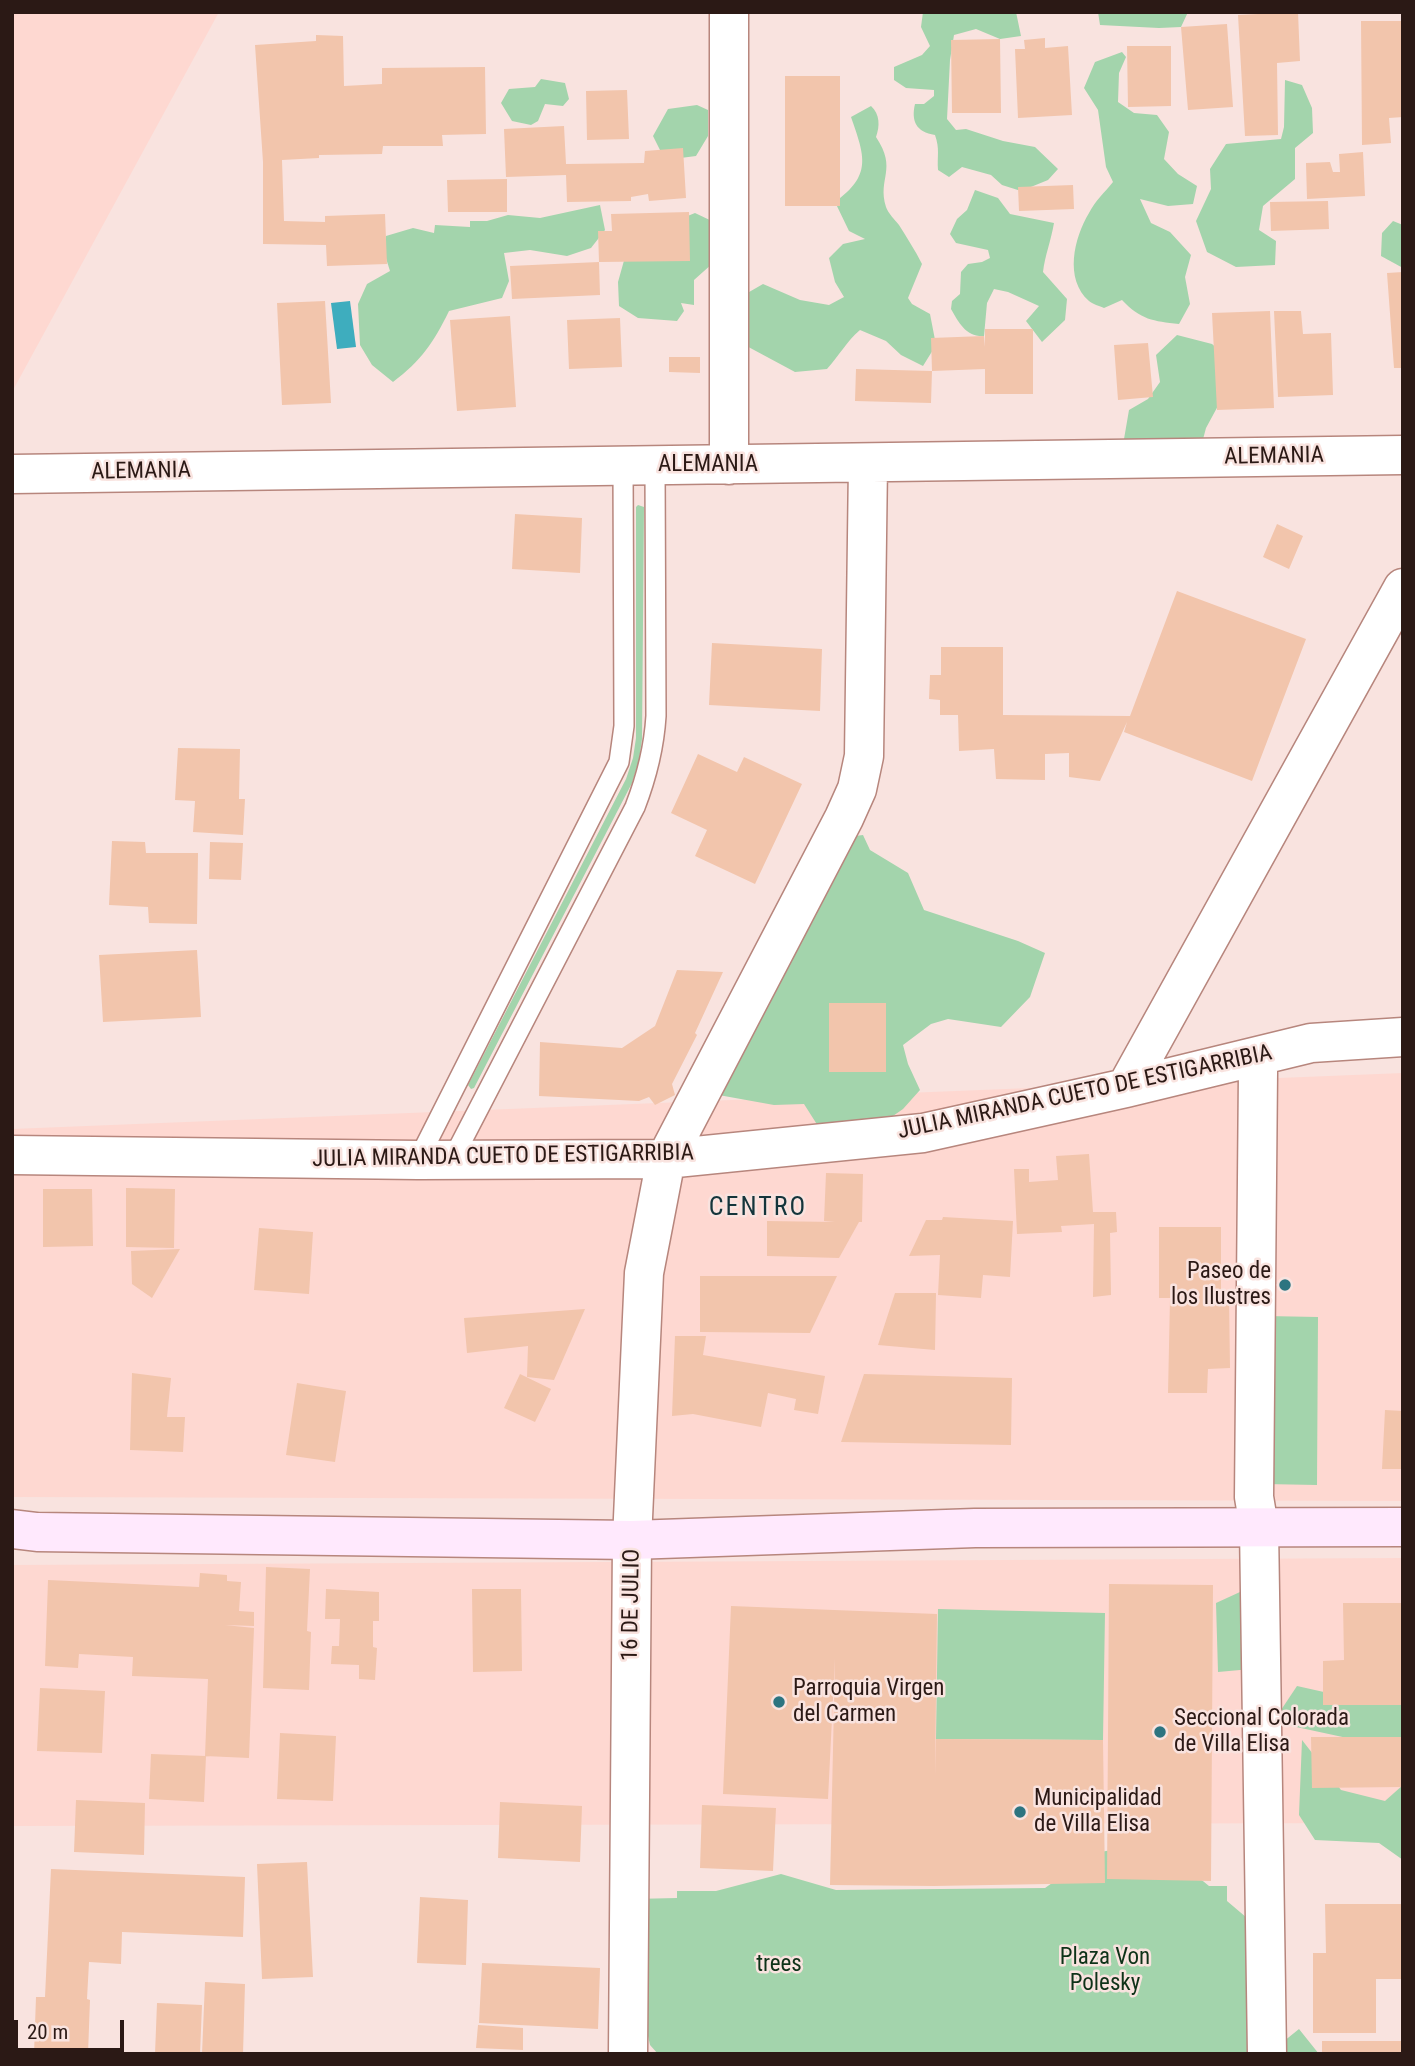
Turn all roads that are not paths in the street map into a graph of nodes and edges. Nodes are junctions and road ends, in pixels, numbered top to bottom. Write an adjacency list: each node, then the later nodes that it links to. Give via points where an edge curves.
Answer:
1 (729, 12): 4 (street)
2 (1403, 455): 3 (street, ALEMANIA)
3 (868, 464): 4 (street, ALEMANIA); 13 (street, 16 DE JULIO, via 864,756 857,789)
4 (729, 465): 5 (street, ALEMANIA)
5 (639, 466): 6 (street, ALEMANIA); 14 (lane, via 619,762); 14 (lane, via 656,716 646,779 635,807)
6 (12, 474): 7 (street)
7 (12, 494)
8 (1403, 588): 11 (street)
9 (1403, 1037): 10 (street, JULIA MIRANDA CUETO DE ESTIGARRIBIA, via 1311,1044)
10 (1256, 1056): 11 (street, JULIA MIRANDA CUETO DE ESTIGARRIBIA); 15 (street, via 1254,1497)
11 (1126, 1088): 13 (street, JULIA MIRANDA CUETO DE ESTIGARRIBIA, via 923,1133)
12 (12, 1155): 14 (street, JULIA MIRANDA CUETO DE ESTIGARRIBIA)
13 (666, 1159): 14 (street, JULIA MIRANDA CUETO DE ESTIGARRIBIA); 18 (street, 16 DE JULIO, via 644,1273)
14 (435, 1160)
15 (1259, 1527): 16 (main road); 18 (main road, via 975,1528); 20 (street)
16 (1403, 1527)
17 (12, 1530): 18 (main road)
18 (632, 1540): 19 (street, 16 DE JULIO)
19 (628, 2054)
20 (1267, 2054)

